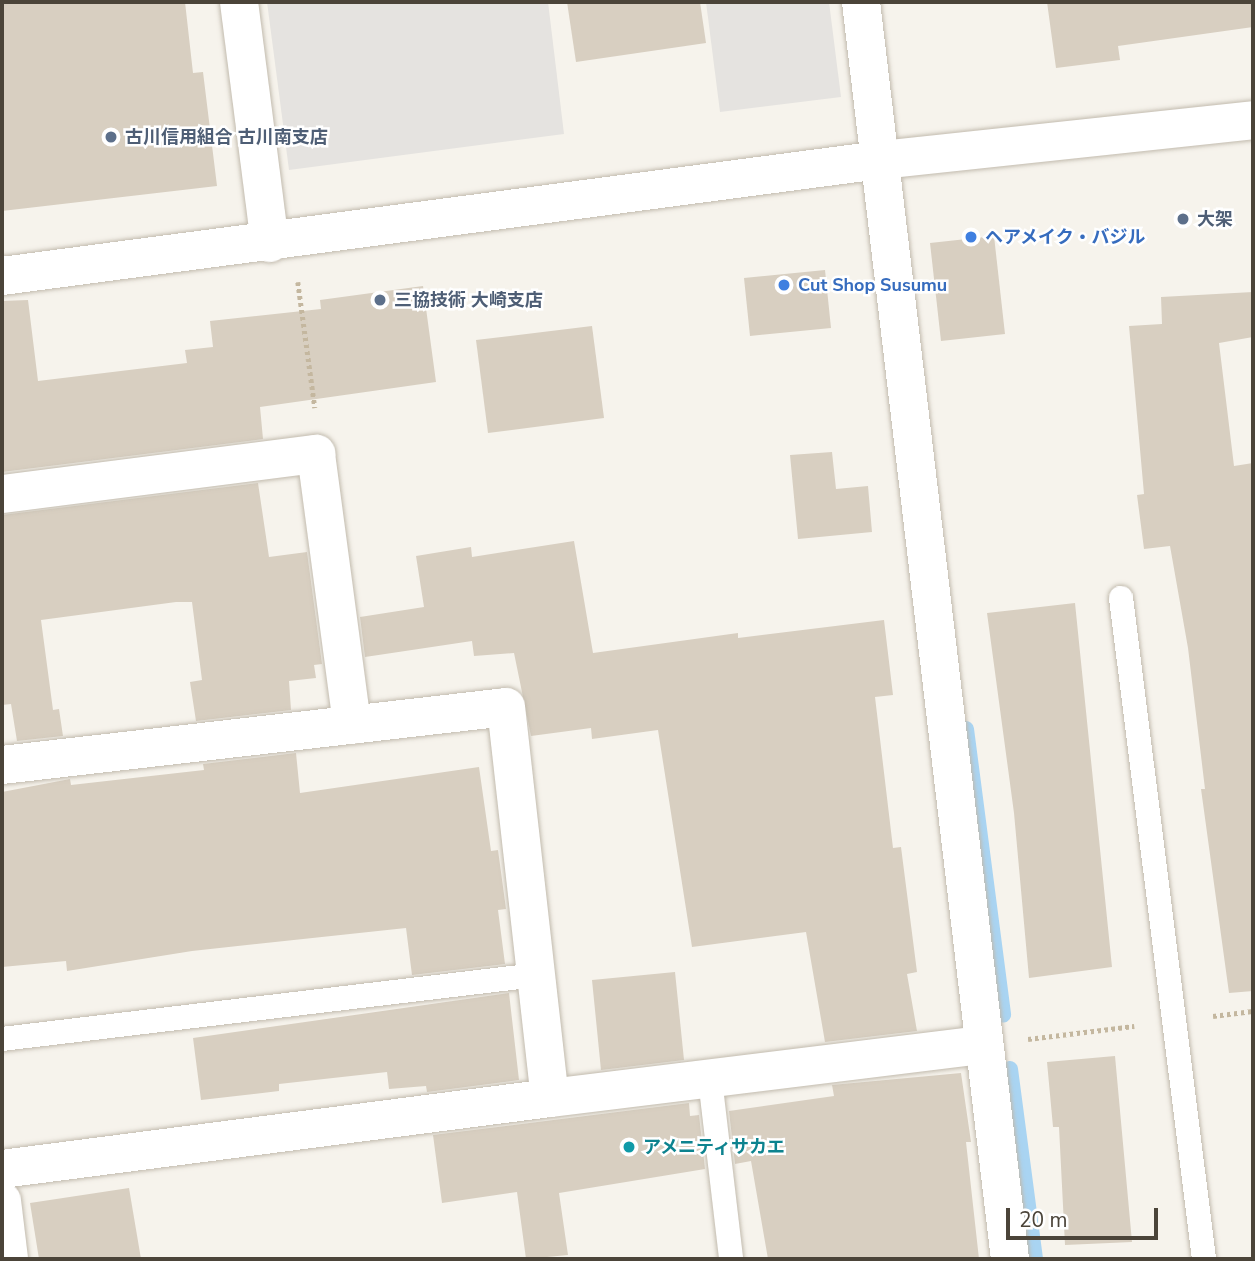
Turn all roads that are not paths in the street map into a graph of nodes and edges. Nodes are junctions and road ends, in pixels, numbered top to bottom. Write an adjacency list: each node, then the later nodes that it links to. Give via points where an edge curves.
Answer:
1 (239, 2): 5 (street)
2 (861, 2): 4 (street)
3 (1253, 120): 4 (street)
4 (880, 160): 5 (street); 13 (street)
5 (270, 243): 6 (street)
6 (2, 276)
7 (2, 494): 9 (street, via 316,454)
8 (1121, 598): 21 (lane)
9 (352, 725): 10 (street); 11 (street, via 506,707)
10 (2, 765)
11 (536, 975): 12 (lane); 15 (street)
12 (2, 1039)
13 (982, 1045): 14 (street); 20 (street)
14 (710, 1079): 15 (street); 19 (lane)
15 (550, 1098): 16 (street)
16 (2, 1169)
17 (2, 1201): 18 (street)
18 (9, 1259)
19 (731, 1259)
20 (1010, 1259)
21 (1204, 1259)

